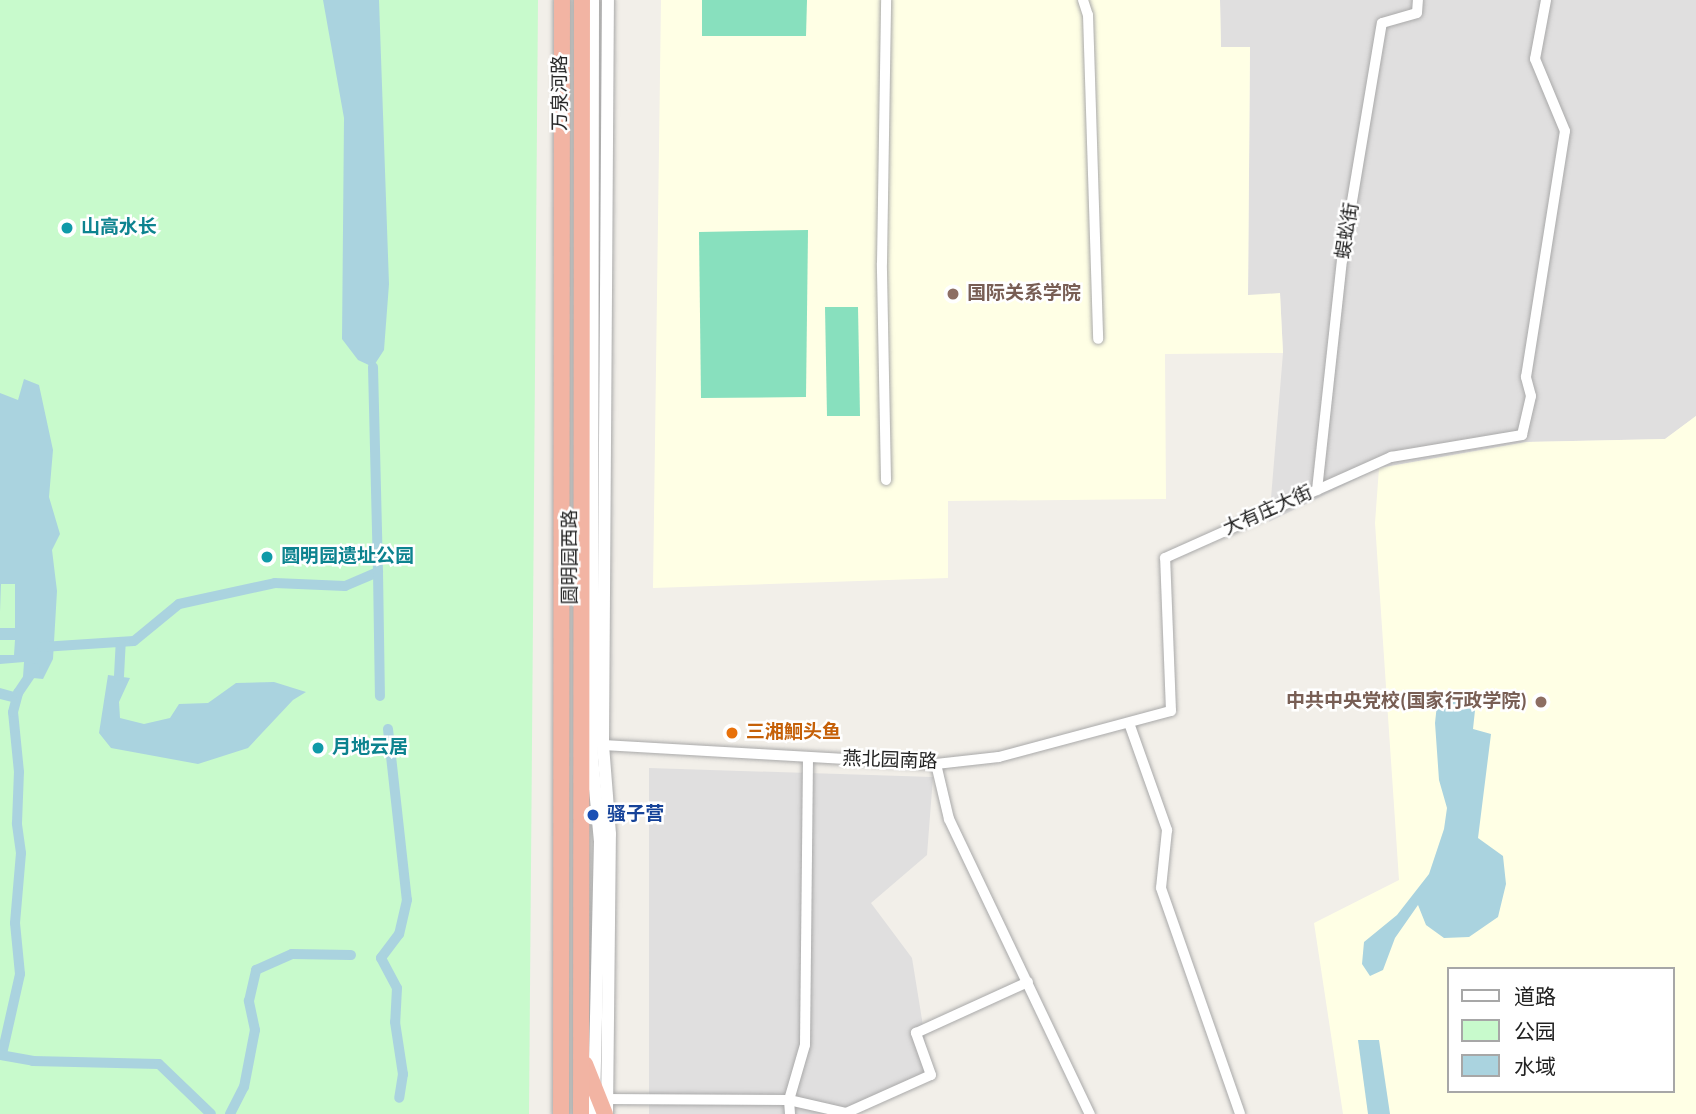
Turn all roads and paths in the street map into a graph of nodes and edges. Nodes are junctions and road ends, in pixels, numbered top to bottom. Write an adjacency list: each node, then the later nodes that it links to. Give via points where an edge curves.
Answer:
1 (562, 0): 22 (highway, 圆明园西路)
2 (582, 0): 9 (highway, 万泉河路)
3 (593, 0): 21 (street, 圆明园西路, via 592,758 600,841)
4 (608, 0): 15 (street, 圆明园西路)
5 (886, 0): 11 (street, via 882,263)
6 (1083, 0): 10 (street, via 1088,15)
7 (1419, 0): 12 (street, 蜈蚣街, via 1417,13 1382,23 1342,261)
8 (1546, 0): 12 (street, 大有庄大街, via 1535,59 1565,131 1522,435 1391,457)
9 (582, 186): 19 (highway, 圆明园西路)
10 (1098, 339)
11 (886, 481)
12 (1317, 489): 13 (street, 大有庄大街, via 1165,558)
13 (1171, 711): 14 (street, 燕北园南路)
14 (1129, 723): 17 (street, 燕北园南路, via 999,757); 26 (street, via 1167,830 1161,888)
15 (603, 745): 16 (street, 燕北园南路); 21 (street, 圆明园西路, via 610,834)
16 (808, 758): 17 (street, 燕北园南路); 20 (street, via 806,1045)
17 (936, 764): 18 (street, via 949,819)
18 (1027, 982): 20 (street, via 916,1034 931,1075 846,1113); 25 (street)
19 (581, 1052): 21 (highway); 23 (highway, 圆明园西路)
20 (789, 1100): 21 (street); 24 (street)
21 (600, 1104)
22 (561, 1114)
23 (581, 1114)
24 (789, 1114)
25 (1090, 1114)
26 (1240, 1114)

